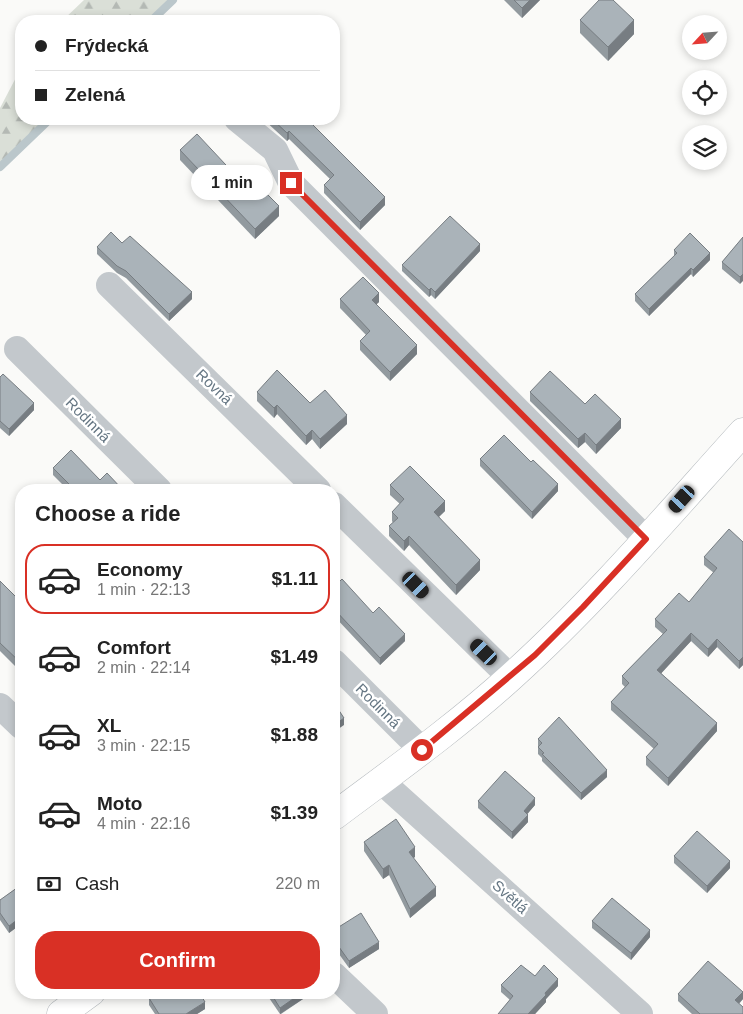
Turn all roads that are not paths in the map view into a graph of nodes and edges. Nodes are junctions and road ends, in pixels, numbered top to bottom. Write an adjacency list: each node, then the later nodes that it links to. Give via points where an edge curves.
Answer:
1 (244, 125): 8 (street, via 275,150 291,183)
2 (109, 285): 6 (street, Rovná)
3 (17, 350): 5 (street, Rodinná)
4 (743, 432): 8 (main road)
5 (153, 484)
6 (312, 484)
7 (340, 511): 10 (street)
8 (646, 539): 10 (main road, via 583,607)
9 (340, 668): 13 (street, Rodinná)
10 (510, 678): 13 (main road)
11 (0, 706): 12 (street)
12 (15, 720)
13 (422, 750): 14 (main road)
14 (381, 781): 15 (main road); 20 (street, Světlá)
15 (340, 812)
16 (340, 981): 19 (street)
17 (81, 999): 18 (main road)
18 (61, 1014)
19 (375, 1014)
20 (640, 1014)

